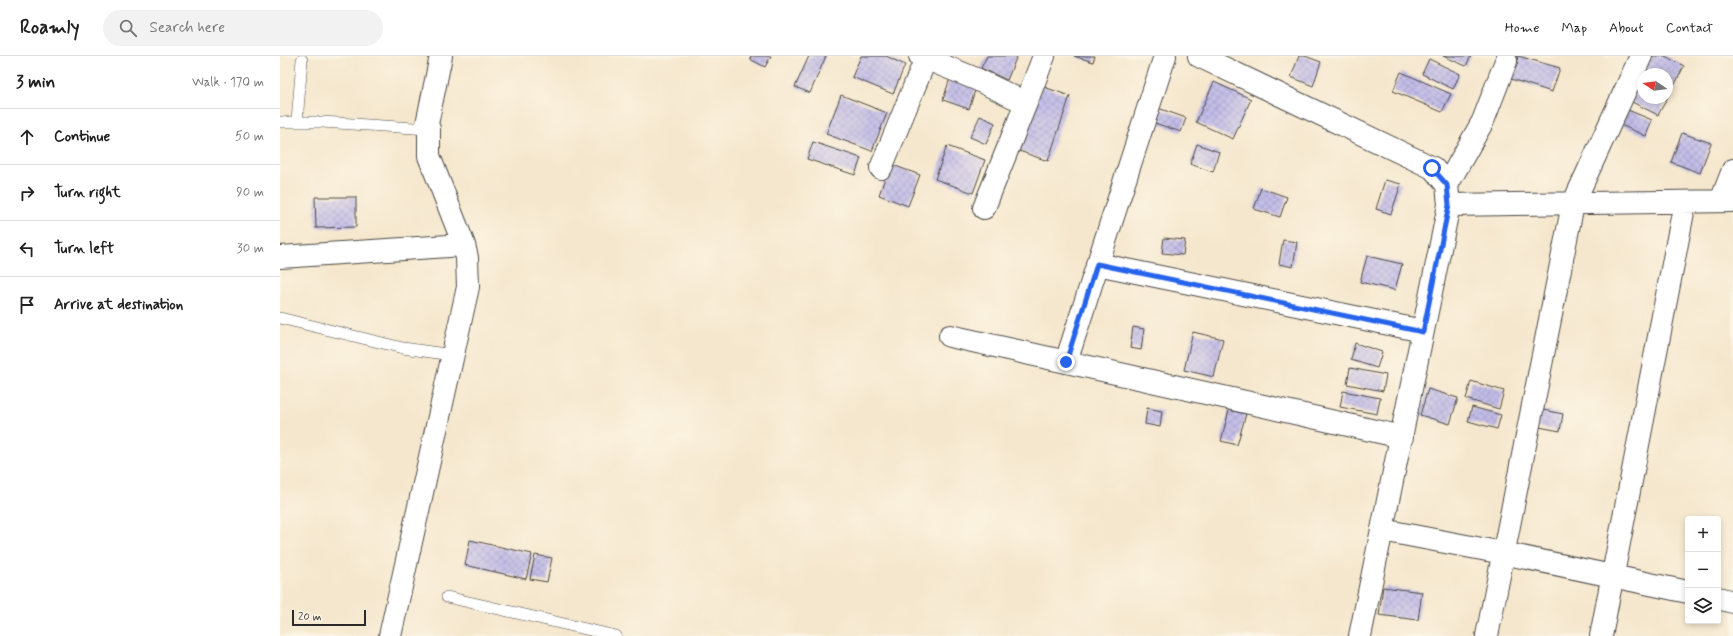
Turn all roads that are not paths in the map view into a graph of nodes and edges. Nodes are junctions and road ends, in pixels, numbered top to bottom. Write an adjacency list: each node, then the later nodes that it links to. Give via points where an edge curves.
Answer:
1 (441, 56): 13 (street, via 427,124)
2 (1044, 56): 10 (street)
3 (1165, 56): 23 (street)
4 (1199, 56): 9 (street)
5 (1641, 56): 19 (street)
6 (923, 57): 10 (street); 14 (street)
7 (302, 60): 12 (lane)
8 (1506, 61): 16 (street, via 1483,121)
9 (1234, 63): 16 (street, via 1432,168)
10 (1026, 103): 20 (street)
11 (280, 122): 12 (lane)
12 (297, 122): 13 (lane)
13 (429, 129): 21 (street, via 429,156)
14 (881, 168)
15 (1733, 170): 17 (street)
16 (1448, 195): 19 (street); 25 (street)
17 (1727, 201): 18 (street)
18 (1685, 202): 19 (street); 32 (street)
19 (1573, 204): 31 (street)
20 (984, 208)
21 (464, 245): 22 (street); 27 (street, via 468,287)
22 (280, 257)
23 (1097, 264): 25 (street); 28 (street)
24 (280, 318): 27 (lane, via 403,348)
25 (1423, 332): 29 (street)
26 (950, 336): 28 (street)
27 (452, 356): 37 (street)
28 (1066, 362): 29 (street)
29 (1402, 437): 30 (street)
30 (1382, 530): 31 (street); 39 (street)
31 (1503, 553): 32 (street); 40 (street)
32 (1613, 577): 33 (street); 41 (street)
33 (1685, 591)
34 (447, 597): 38 (lane)
35 (1721, 599): 36 (street)
36 (1733, 602)
37 (390, 636)
38 (616, 636)
39 (1360, 636)
40 (1487, 636)
41 (1601, 636)

